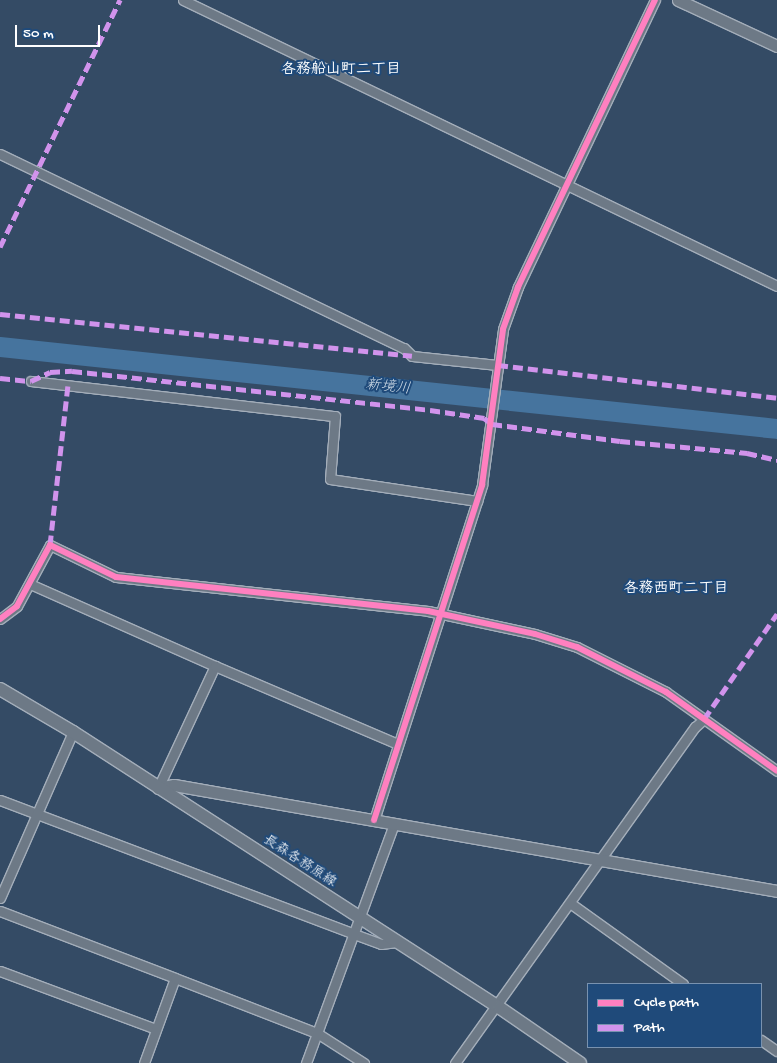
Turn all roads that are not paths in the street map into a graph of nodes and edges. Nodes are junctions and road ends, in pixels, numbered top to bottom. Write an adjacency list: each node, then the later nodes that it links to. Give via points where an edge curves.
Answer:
1 (183, 0): 6 (street)
2 (655, 0): 6 (street)
3 (678, 0): 4 (street)
4 (777, 46)
5 (0, 154): 8 (street, via 404,348 412,356)
6 (566, 186): 7 (street); 8 (street, via 518,287 504,329)
7 (777, 286)
8 (498, 365): 10 (street, via 487,462)
9 (31, 381): 10 (street, via 336,416 330,479)
10 (477, 501): 13 (street)
11 (30, 584): 12 (street, via 17,606); 13 (street, via 50,545 116,577); 14 (street)
12 (3, 614)
13 (439, 614): 16 (street, via 535,634 577,647 666,692); 18 (street)
14 (215, 666): 18 (street); 20 (street)
15 (0, 689): 17 (main road, 長森各務原線)
16 (704, 719): 19 (street); 25 (street)
17 (73, 732): 20 (main road, 長森各務原線); 22 (street)
18 (398, 744): 23 (street)
19 (777, 771)
20 (158, 788): 23 (street, via 174,785); 30 (main road, 長森各務原線)
21 (0, 800): 22 (street)
22 (36, 814): 27 (street); 31 (street)
23 (374, 820): 24 (street)
24 (394, 824): 25 (street); 30 (street)
25 (599, 861): 26 (street); 28 (street)
26 (777, 891)
27 (0, 898)
28 (570, 903): 35 (street); 36 (street)
29 (0, 911): 34 (street)
30 (359, 917): 31 (street); 32 (main road, 長森各務原線)
31 (354, 934): 32 (street, via 381,944); 38 (street)
32 (397, 942): 36 (main road, 長森各務原線)
33 (0, 971): 37 (street)
34 (175, 978): 37 (street); 38 (street)
35 (682, 983)
36 (494, 1004): 44 (street); 45 (main road, 長森各務原線)
37 (156, 1029): 41 (street)
38 (317, 1033): 42 (street); 43 (street)
39 (762, 1041): 40 (street)
40 (777, 1052)
41 (144, 1063)
42 (306, 1063)
43 (364, 1063)
44 (455, 1063)
45 (580, 1063)

